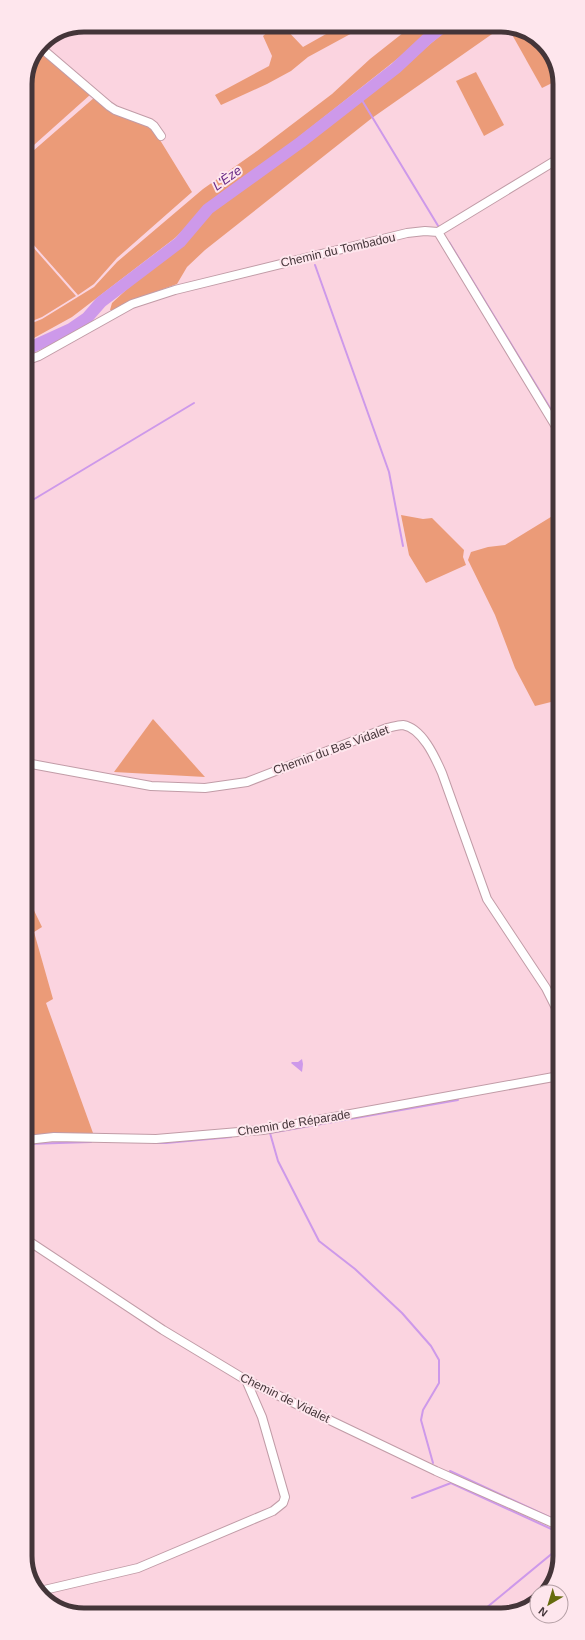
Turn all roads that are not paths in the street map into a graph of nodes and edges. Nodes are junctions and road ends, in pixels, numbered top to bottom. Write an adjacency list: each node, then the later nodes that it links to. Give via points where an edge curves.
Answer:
1 (44, 51): 2 (street, via 109,106 150,123)
2 (161, 136)
3 (553, 162): 4 (street)
4 (438, 232): 5 (street, Chemin du Tombadou, via 425,230 407,233 175,290 132,304); 6 (street)
5 (32, 359)
6 (553, 422)
7 (32, 764): 8 (street, Chemin du Bas Vidalet, via 151,786 205,788 247,782 387,728 402,725 416,730 442,773 487,899)
8 (553, 1002)
9 (553, 1077): 10 (street, Chemin de Réparade, via 263,1130 156,1139 54,1137)
10 (32, 1139)
11 (32, 1243): 12 (street, Chemin de Vidalet, via 163,1330)
12 (246, 1380): 13 (street, Chemin de Vidalet, via 436,1471); 14 (street, via 262,1417 274,1455 285,1497 283,1502 273,1511 138,1568)
13 (553, 1523)
14 (45, 1590)

